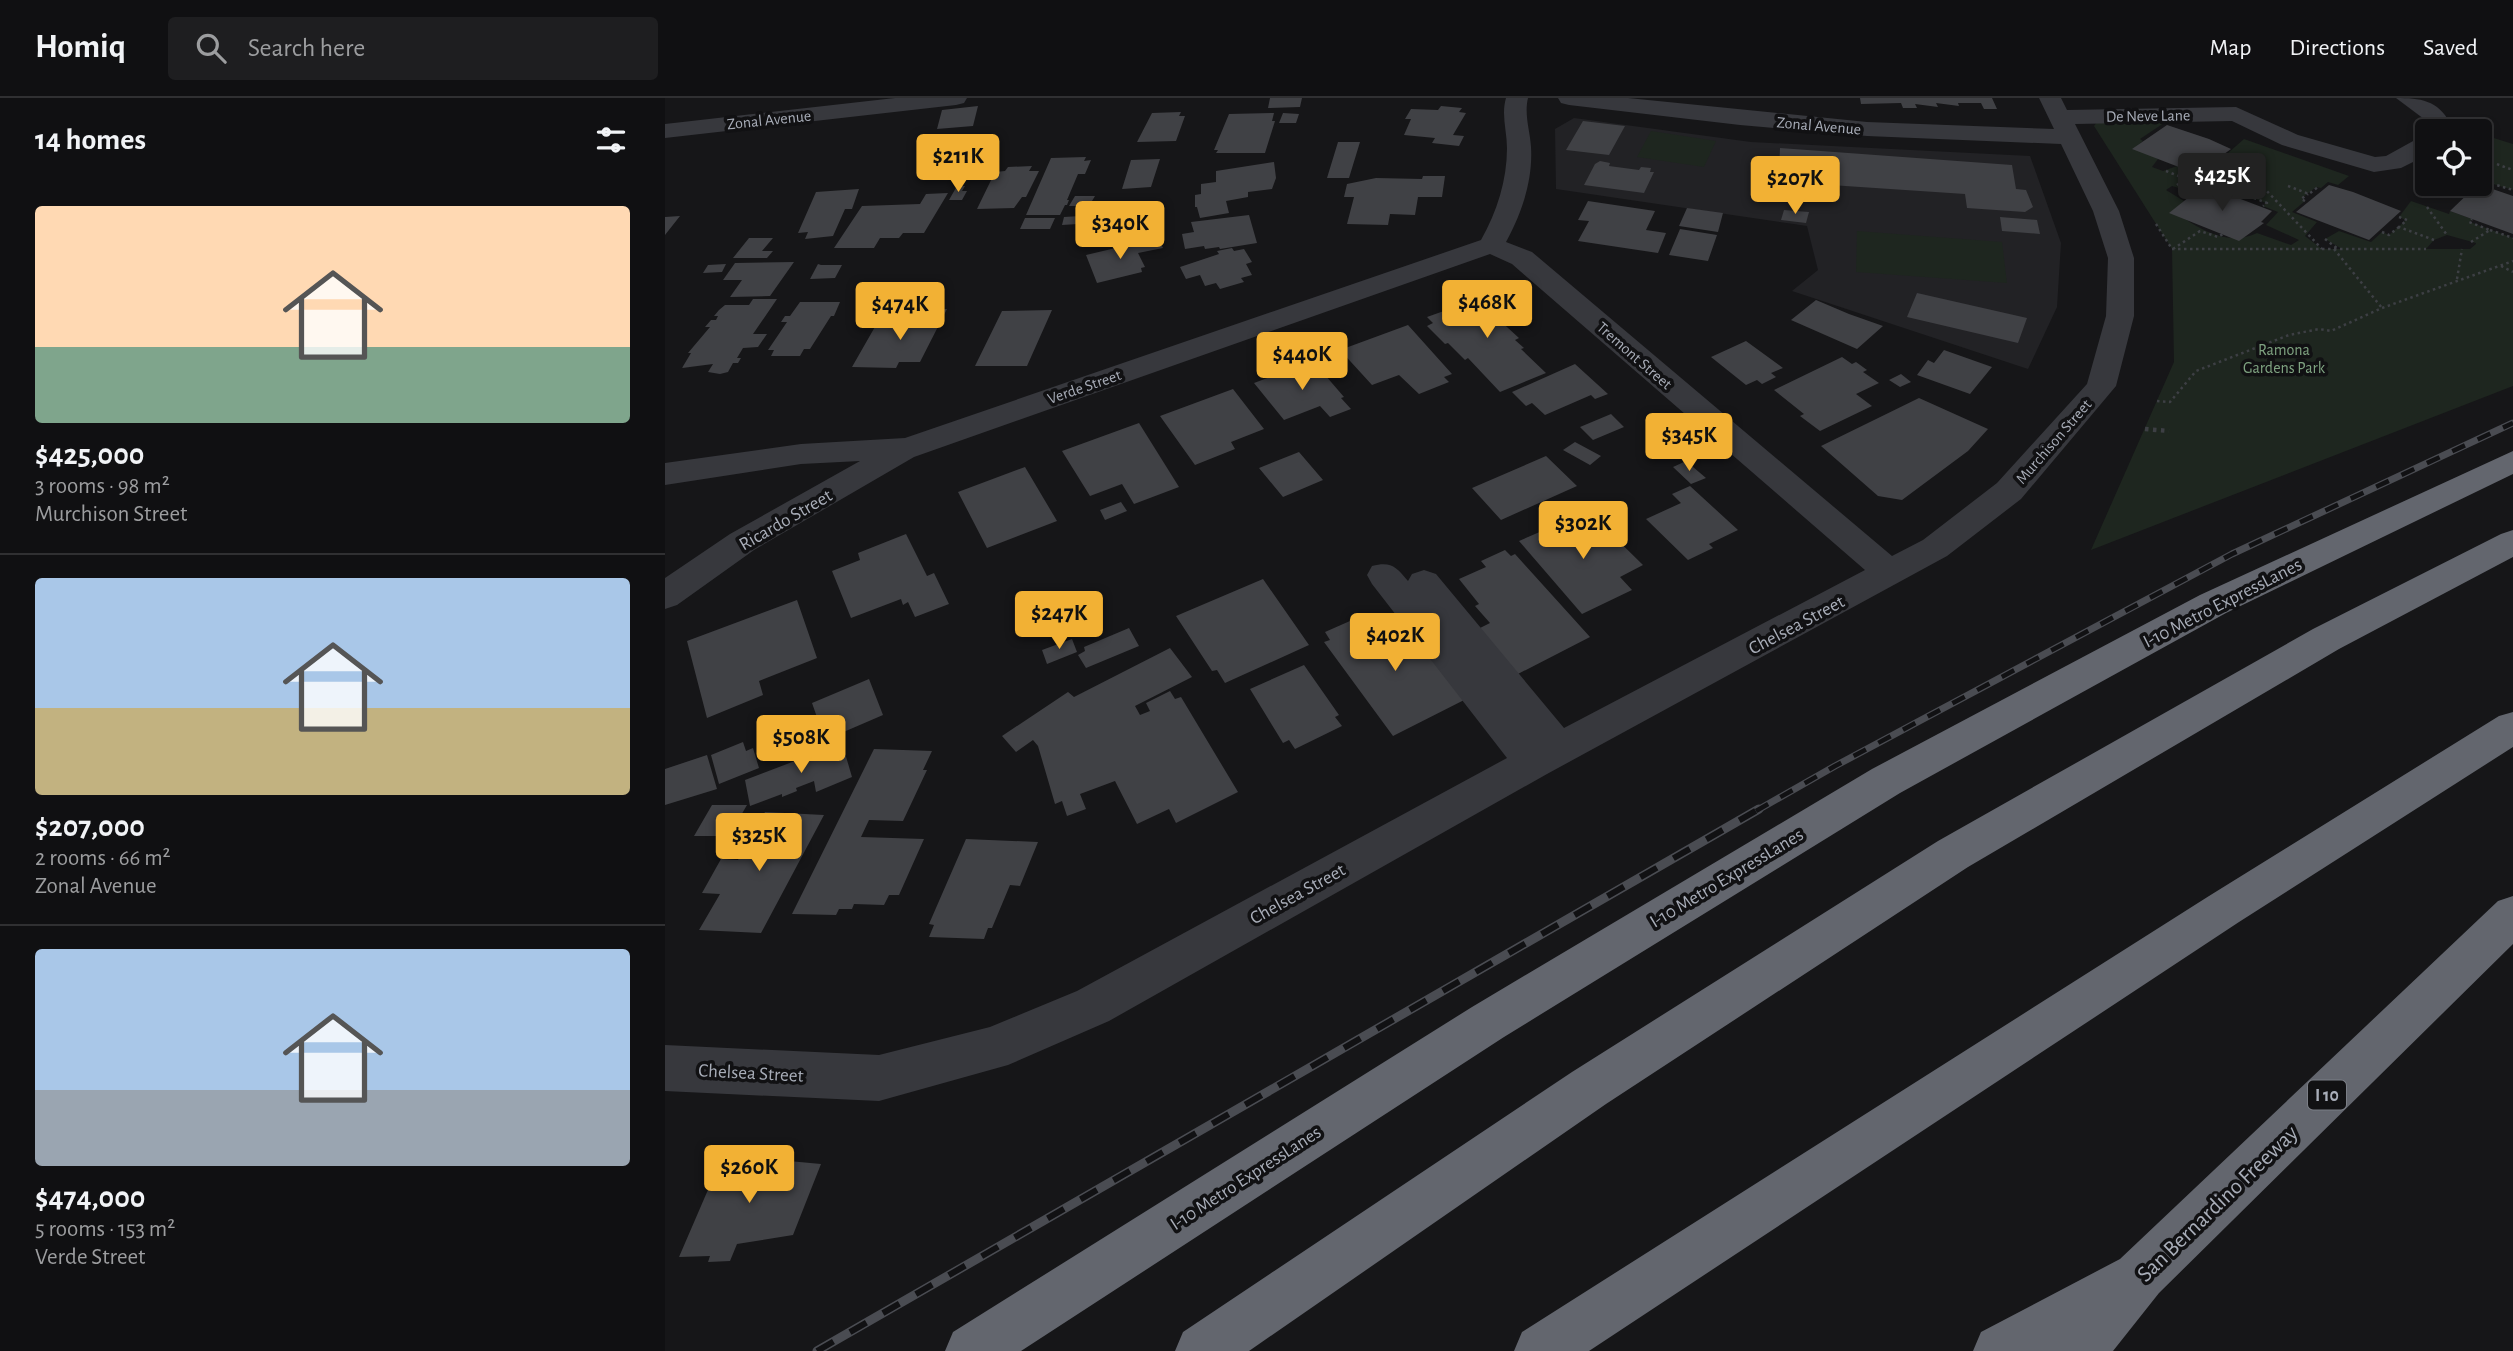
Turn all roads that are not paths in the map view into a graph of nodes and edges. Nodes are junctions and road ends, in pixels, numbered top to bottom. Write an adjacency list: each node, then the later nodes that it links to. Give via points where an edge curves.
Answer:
1 (956, 98): 8 (street, Zonal Avenue)
2 (1517, 98): 10 (street, via 1513,110 1519,146 1514,197)
3 (1569, 98): 6 (street, Zonal Avenue, via 1867,129)
4 (2407, 98): 7 (street)
5 (2243, 106): 6 (street, De Neve Lane); 9 (street, De Neve Lane, via 2290,140 2374,165 2392,163)
6 (2060, 117): 16 (street, Murchison Street, via 2106,211 2121,258 2120,316 2101,386 2009,491 1935,548)
7 (2436, 119)
8 (665, 131)
9 (2415, 152)
10 (1491, 245): 11 (street, Verde Street); 16 (street, Tremont Street, via 1522,258)
11 (908, 448): 13 (street, Verde Street, via 801,454); 17 (street, Ricardo Street, via 742,542)
12 (2513, 461): 23 (highway, I-10 Metro ExpressLanes, via 2213,604 1886,781 1488,1022)
13 (665, 474)
14 (2513, 542): 24 (highway, via 2326,639 1953,854 1589,1088)
15 (1396, 570): 19 (street)
16 (1891, 573): 19 (street, Chelsea Street)
17 (665, 596)
18 (2513, 727): 25 (highway)
19 (1546, 756): 21 (street, Chelsea Street, via 1093,1006 992,1049 879,1078)
20 (2513, 915): 22 (highway, San Bernardino Freeway / I 10)
21 (665, 1068)
22 (2141, 1275): 26 (highway, I 10); 27 (highway, San Bernardino Freeway)
23 (972, 1351)
24 (1202, 1351)
25 (1541, 1351)
26 (2000, 1351)
27 (2078, 1351)

